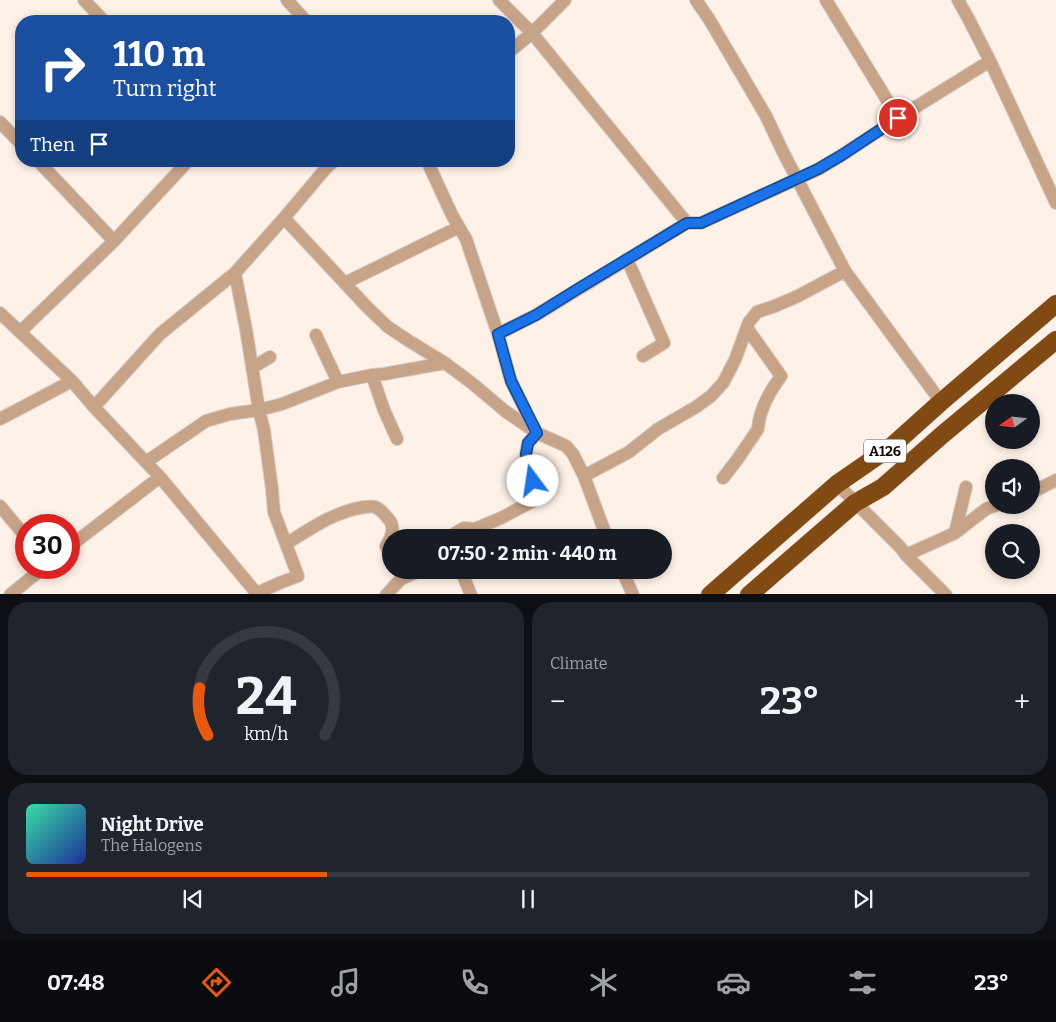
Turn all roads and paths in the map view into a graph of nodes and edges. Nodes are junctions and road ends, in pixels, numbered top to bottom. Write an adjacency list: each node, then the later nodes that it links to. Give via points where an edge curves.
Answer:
1 (84, 0): 8 (street)
2 (287, 0): 9 (street)
3 (500, 0): 10 (street)
4 (565, 0): 12 (street)
5 (696, 0): 22 (street, via 766,116)
6 (826, 0): 15 (street)
7 (958, 0): 14 (street)
8 (98, 15)
9 (301, 15)
10 (515, 15)
11 (515, 15): 12 (street)
12 (532, 33): 13 (street); 25 (street)
13 (515, 47)
14 (990, 61): 15 (street); 23 (street)
15 (898, 118): 22 (street, via 842,155)
16 (0, 122): 17 (street)
17 (15, 138)
18 (44, 167): 27 (street)
19 (183, 167): 27 (street)
20 (327, 167): 24 (street)
21 (430, 167): 26 (street)
22 (796, 178): 25 (street, via 701,223); 29 (street)
23 (1056, 203)
24 (284, 218): 30 (street); 31 (street)
25 (687, 223): 28 (street)
26 (459, 227): 31 (street); 36 (street)
27 (114, 242): 35 (street)
28 (627, 259): 36 (street, via 536,315); 39 (street, via 664,343)
29 (845, 271): 34 (street, via 798,296 757,312); 46 (street)
30 (234, 272): 42 (street); 47 (street, via 160,334)
31 (346, 283): 41 (street, via 388,327)
32 (1056, 304): 46 (highway, A126)
33 (0, 313): 35 (street)
34 (747, 328): 53 (street, via 722,383 711,396 658,429 629,452); 55 (street, via 781,376 769,393 758,429)
35 (20, 332): 44 (street)
36 (498, 334): 50 (street, via 511,381)
37 (316, 335): 45 (street)
38 (1056, 340): 60 (highway, A126, via 883,487)
39 (643, 356)
40 (270, 357): 42 (street)
41 (445, 362): 43 (street); 50 (street)
42 (252, 368): 48 (street)
43 (372, 375): 45 (street); 51 (street)
44 (72, 381): 47 (street); 49 (street)
45 (338, 382): 48 (street)
46 (940, 402): 57 (highway, A126, via 892,446)
47 (94, 407): 52 (street)
48 (258, 410): 52 (street, via 206,421); 69 (street, via 264,430 274,512)
49 (0, 419)
50 (537, 433): 53 (street, via 566,446); 65 (street, via 528,443 526,454 535,500 482,526)
51 (397, 439)
52 (146, 462): 54 (street)
53 (584, 476): 66 (street)
54 (160, 477): 68 (street); 76 (street)
55 (723, 478)
56 (1056, 480): 59 (street)
57 (836, 484): 60 (street); 80 (highway, A126)
58 (966, 486): 67 (street)
59 (1040, 488)
60 (856, 503): 70 (street); 81 (highway, A126)
61 (0, 506): 63 (street)
62 (985, 510): 67 (street)
63 (15, 524)
64 (392, 529): 69 (street, via 392,523 382,512 370,506 332,517)
65 (462, 529)
66 (604, 529)
67 (954, 533): 70 (street)
68 (80, 539)
69 (286, 544): 76 (street, via 298,576)
70 (906, 555): 82 (street)
71 (29, 579): 75 (street)
72 (396, 579): 77 (street)
73 (465, 579): 78 (street)
74 (626, 579): 79 (street)
75 (10, 594)
76 (258, 594)
77 (386, 594)
78 (471, 594)
79 (633, 594)
80 (710, 594)
81 (749, 594)
82 (946, 594)

